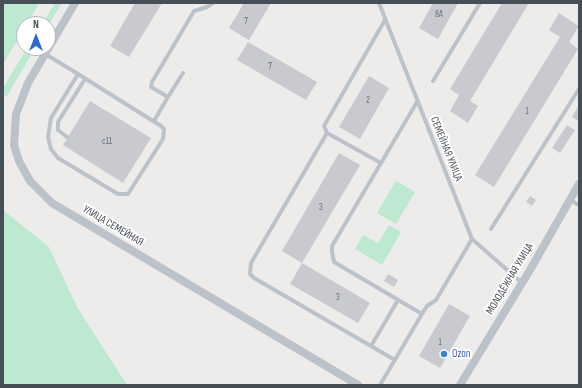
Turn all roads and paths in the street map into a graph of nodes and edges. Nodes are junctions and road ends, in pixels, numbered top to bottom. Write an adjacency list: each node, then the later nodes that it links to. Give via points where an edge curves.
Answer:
1 (75, 3): 6 (street, УЛИЦА СЕМЕЙНАЯ)
2 (213, 3): 14 (lane, via 194,11 152,82 152,87)
3 (379, 3): 5 (lane, СЕМЕЙНАЯ УЛИЦА)
4 (480, 3): 12 (lane)
5 (385, 20): 15 (lane, СЕМЕЙНАЯ УЛИЦА); 17 (lane, via 325,124 324,129)
6 (56, 35)
7 (44, 56): 30 (street, УЛИЦА СЕМЕЙНАЯ, via 21,98 14,129 14,145 30,181 52,203)
8 (48, 56): 10 (lane)
9 (184, 73): 14 (lane)
10 (78, 74): 11 (lane); 16 (lane, via 51,118 48,137 51,149 58,158 118,194 128,194 163,139 164,129)
11 (85, 79): 16 (lane); 18 (lane, via 58,122 58,130)
12 (433, 81)
13 (579, 89): 23 (lane)
14 (168, 97): 16 (lane)
15 (417, 102): 19 (lane); 24 (lane, СЕМЕЙНАЯ УЛИЦА)
16 (154, 121)
17 (327, 133): 19 (lane); 28 (lane, via 251,264 250,274)
18 (67, 137)
19 (382, 163): 26 (lane, via 332,246 332,252 334,262)
20 (579, 184): 21 (street, МОЛОДЁЖНАЯ УЛИЦА)
21 (570, 200): 22 (lane); 25 (street, МОЛОДЁЖНАЯ УЛИЦА)
22 (579, 205)
23 (491, 229)
24 (472, 239): 25 (lane, СЕМЕЙНАЯ УЛИЦА); 27 (lane, via 436,300 427,306)
25 (522, 283): 32 (street, МОЛОДЁЖНАЯ УЛИЦА)
26 (398, 300): 27 (lane); 28 (lane)
27 (422, 314): 29 (lane)
28 (371, 346): 29 (lane)
29 (395, 360): 31 (lane)
30 (358, 385)
31 (380, 385)
32 (460, 385)

